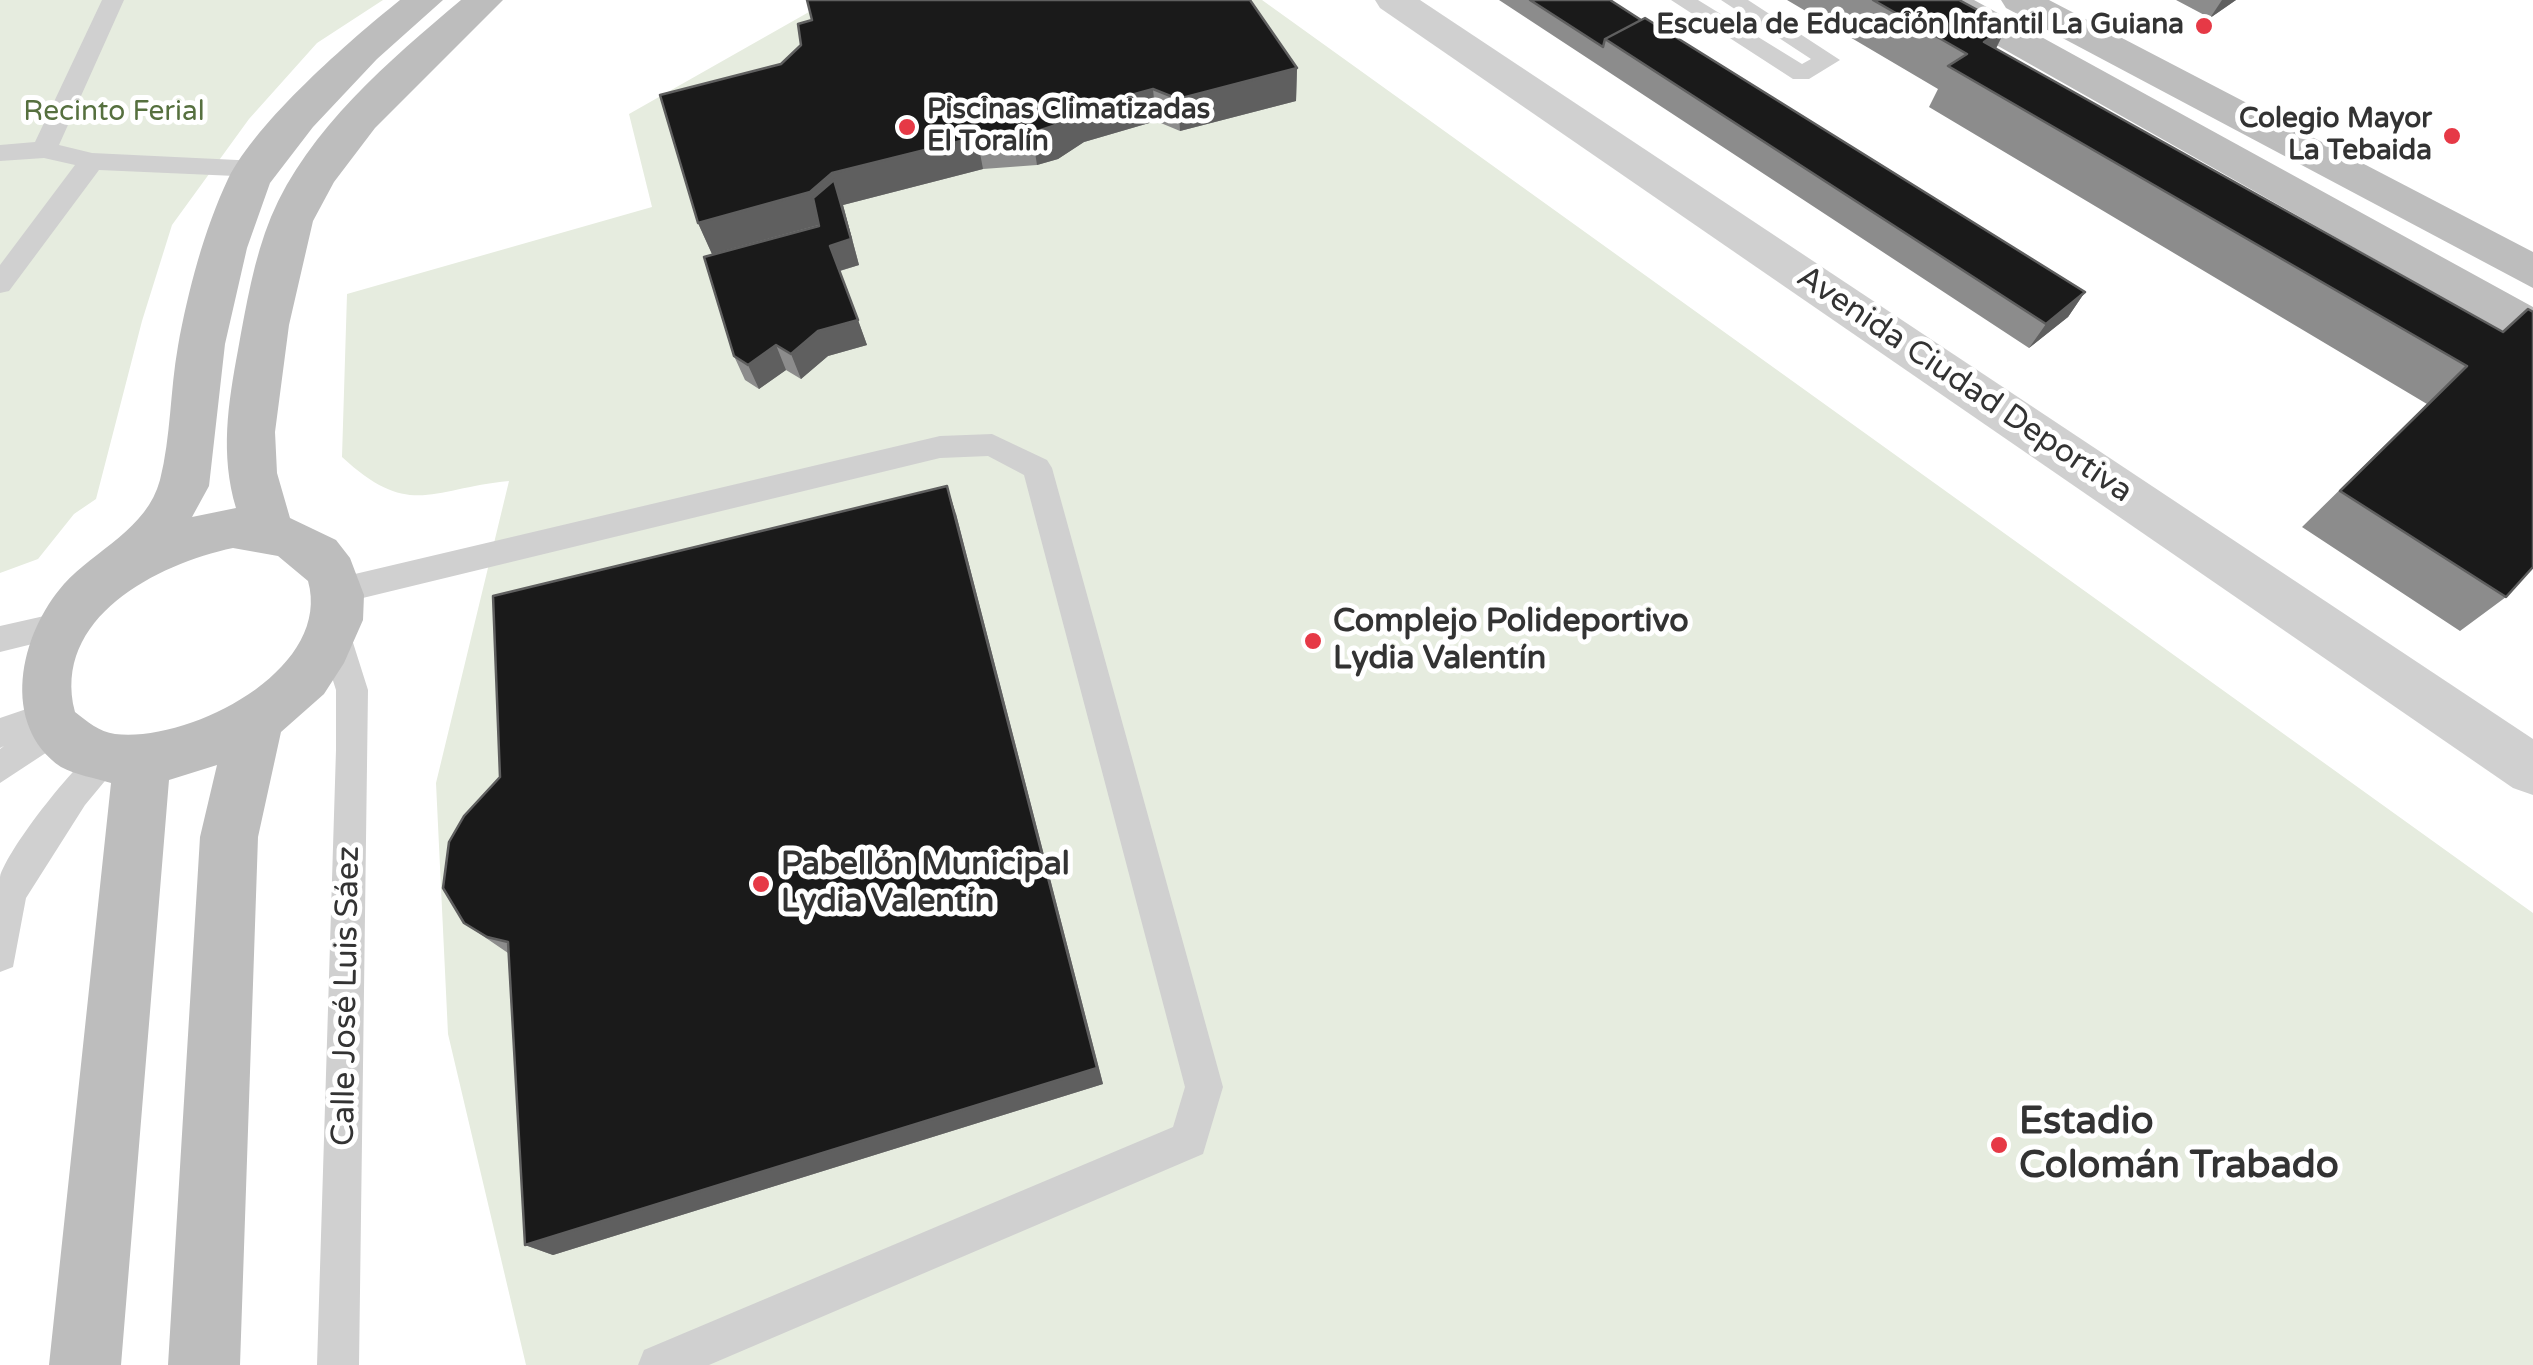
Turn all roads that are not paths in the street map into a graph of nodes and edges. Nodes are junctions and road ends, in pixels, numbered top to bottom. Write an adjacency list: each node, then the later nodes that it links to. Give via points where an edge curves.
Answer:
1 (113, 0): 10 (lane)
2 (424, 0): 13 (street, via 363,50)
3 (484, 0): 20 (street, via 408,64 297,205 272,297 250,457)
4 (1394, 0): 29 (street, Avenida Ciudad Deportiva)
5 (1682, 0): 6 (lane, via 1801,74 1828,60)
6 (1732, 0)
7 (1944, 0): 14 (street)
8 (2020, 0): 9 (street)
9 (2292, 142): 14 (street); 15 (street)
10 (44, 150): 11 (lane); 12 (lane)
11 (1, 154)
12 (92, 161): 13 (lane); 18 (lane)
13 (258, 169): 21 (street, via 225,248 202,344 184,486 155,534)
14 (2251, 171): 16 (street)
15 (2351, 173): 16 (street); 17 (street)
16 (2310, 204): 19 (street)
17 (2533, 272)
18 (0, 284)
19 (2533, 328)
20 (267, 529): 21 (street, via 196,534); 22 (street, via 302,540 326,561)
21 (122, 567): 23 (street)
22 (336, 610): 25 (street, via 305,678); 33 (lane, Calle José Luis Sáez, via 352,690 353,750); 34 (lane, via 940,447 992,445 1037,468 1204,1088 1189,1140)
23 (62, 624): 24 (lane); 26 (street, via 42,672)
24 (0, 638)
25 (256, 720): 27 (street, via 200,748); 32 (street, via 228,837)
26 (34, 726): 27 (street); 28 (lane)
27 (124, 759): 30 (lane, via 73,794 9,893); 31 (street)
28 (0, 768)
29 (2533, 770)
30 (0, 956)
31 (85, 1365)
32 (204, 1365)
33 (338, 1365)
34 (660, 1365)

